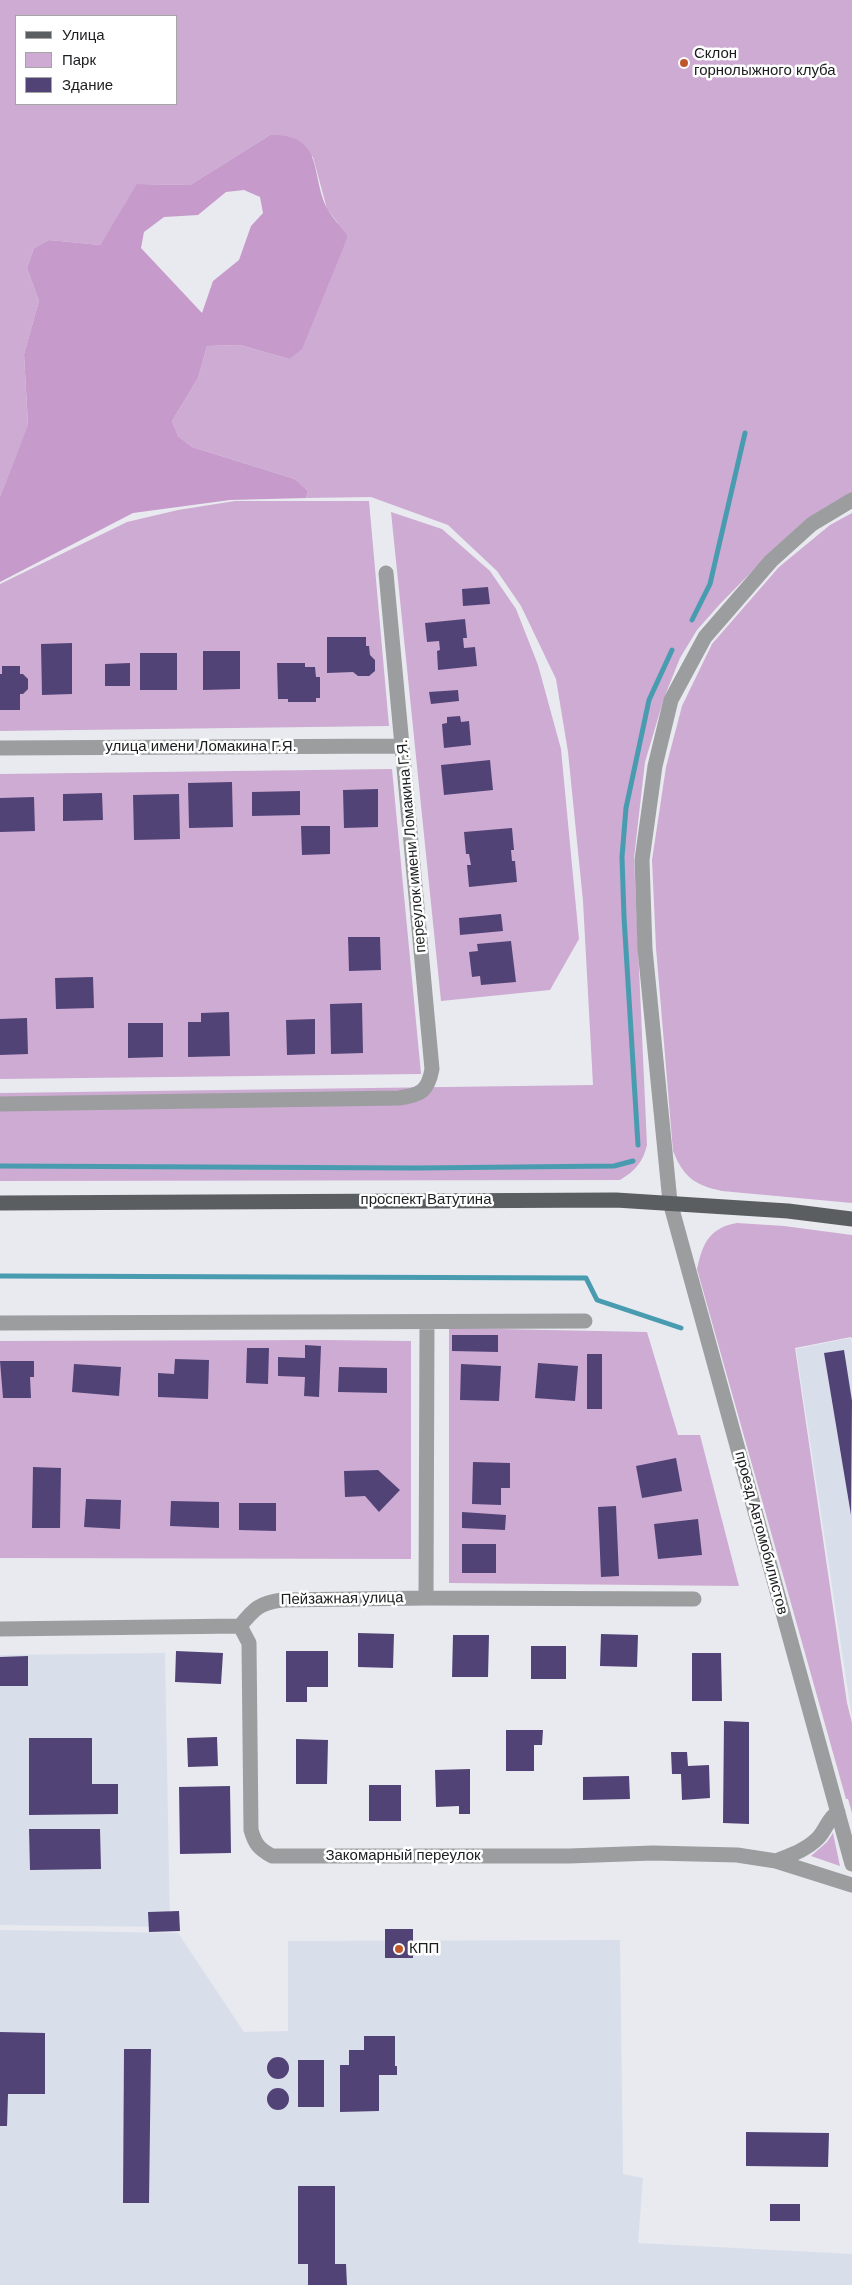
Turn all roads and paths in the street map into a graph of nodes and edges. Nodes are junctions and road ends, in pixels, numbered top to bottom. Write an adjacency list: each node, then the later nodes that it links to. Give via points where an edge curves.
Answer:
1 (852, 500): 6 (street, проезд Автомобилистов, via 812,524 771,562 706,637 671,700 655,766 642,860 645,949)
2 (386, 573): 3 (street, переулок имени Ломакина Г.Я.)
3 (402, 746): 4 (street, улица имени Ломакина Г.Я.); 5 (street, переулок имени Ломакина Г.Я., via 432,1069 429,1084 416,1096)
4 (0, 748)
5 (0, 1104)
6 (670, 1202): 7 (main road, проспект Ватутина); 8 (main road, проспект Ватутина); 16 (street, проезд Автомобилистов)
7 (0, 1203)
8 (852, 1219)
9 (585, 1321): 10 (street)
10 (427, 1322): 11 (street); 12 (street)
11 (0, 1323)
12 (426, 1598): 13 (street, Пейзажная улица); 14 (street, Пейзажная улица, via 264,1602)
13 (694, 1599)
14 (240, 1626): 15 (street); 17 (street, Закомарный переулок, via 250,1644 251,1830 254,1842 272,1856 653,1854 737,1855)
15 (0, 1629)
16 (838, 1812): 17 (street, via 820,1837 804,1850); 18 (street, проезд Автомобилистов)
17 (776, 1861): 19 (street, Закомарный переулок)
18 (852, 1864)
19 (852, 1885)

